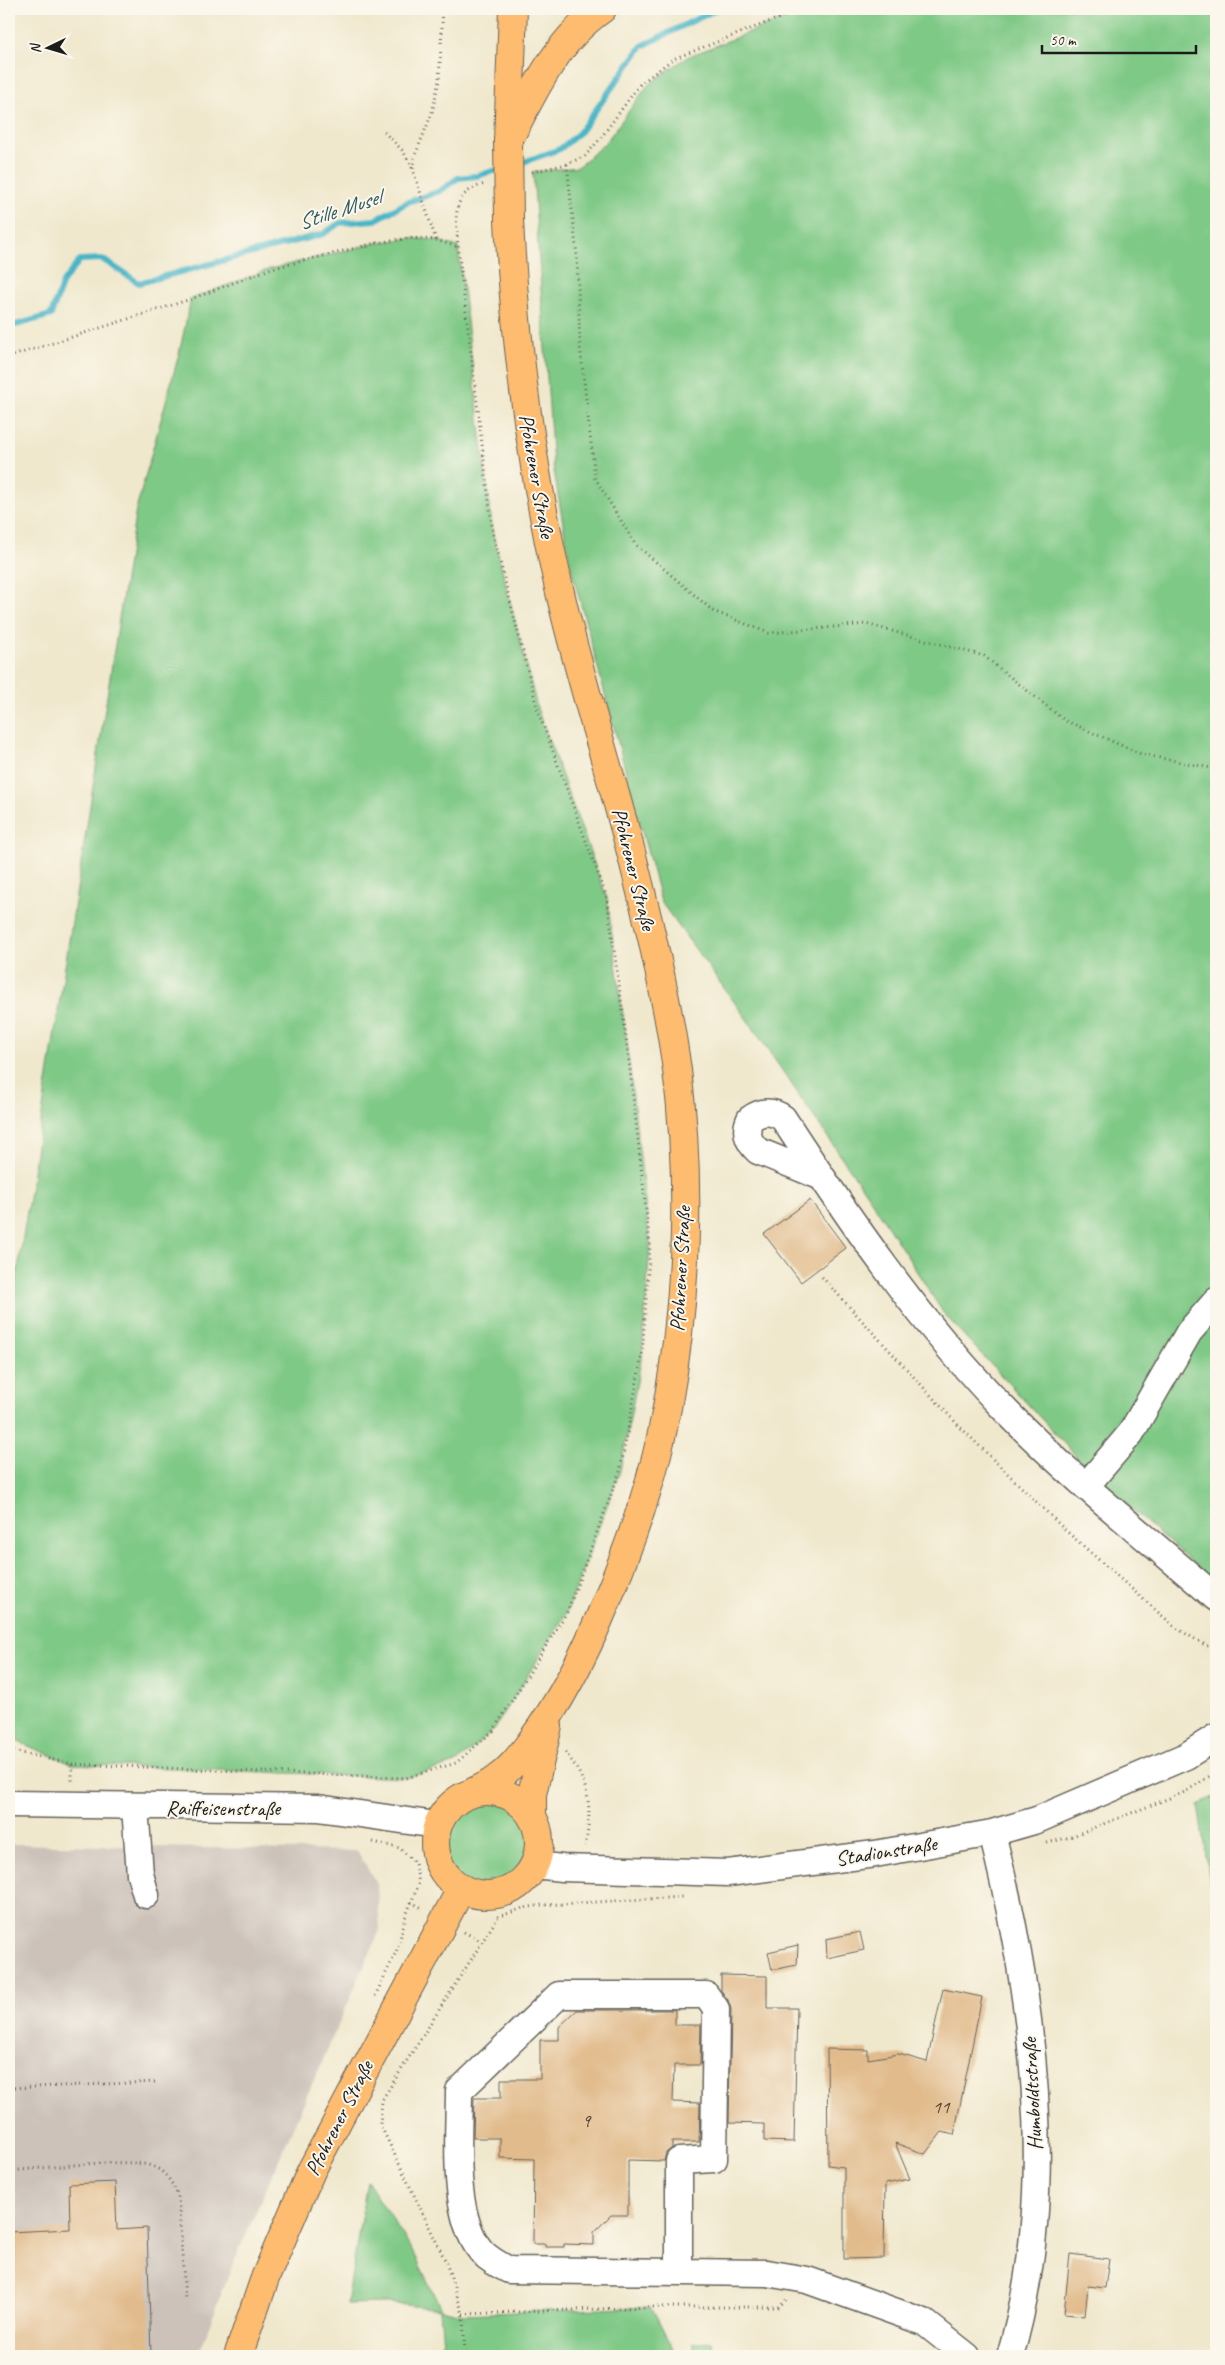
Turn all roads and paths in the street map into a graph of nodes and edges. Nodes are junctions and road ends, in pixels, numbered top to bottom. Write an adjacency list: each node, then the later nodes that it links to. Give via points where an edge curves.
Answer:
1 (442, 9): 8 (path, via 439,80)
2 (513, 9): 6 (main road, Pfohrener Straße)
3 (602, 9): 6 (main road, via 584,21 560,50 541,77)
4 (802, 9): 7 (path, via 672,59 640,84 585,156)
5 (384, 132): 8 (path, via 402,151)
6 (508, 141): 21 (main road, Pfohrener Straße, bridge, via 509,220 522,383 541,507 560,594 656,958 677,1070 684,1182 681,1296 667,1410 655,1463 621,1566)
7 (567, 164): 9 (path); 14 (path, via 577,256 580,346 595,478 635,544 712,610 761,630 769,633 866,624 984,656 1064,720 1141,754)
8 (413, 170): 11 (path)
9 (524, 174)
10 (490, 183): 12 (path, via 461,196 456,213)
11 (436, 240): 12 (path); 13 (path, via 410,238 376,243 270,269 191,299)
12 (458, 247): 24 (path, via 493,534 538,711 606,898 627,1044 650,1245 642,1355 620,1471 567,1612 492,1731 456,1763 406,1778)
13 (9, 357)
14 (1216, 769)
15 (822, 1177): 18 (street, via 910,1301 1007,1412)
16 (822, 1277): 20 (path, via 958,1425 1064,1529 1176,1628 1207,1646)
17 (1216, 1301): 18 (street, via 1189,1332 1132,1434)
18 (1086, 1486): 19 (street)
19 (1216, 1598)
20 (1216, 1644)
21 (549, 1725): 26 (main road, Pfohrener Straße, via 499,1778); 30 (main road, Pfohrener Straße, via 532,1794); 36 (path, via 579,1769 586,1789 590,1819)
22 (1216, 1737): 32 (street, Stadionstraße, via 1186,1756 1037,1820)
23 (9, 1750): 24 (path)
24 (72, 1764): 28 (path)
25 (1216, 1772): 34 (path, via 1185,1792 1070,1837)
26 (475, 1792): 30 (main road, via 491,1790 507,1794 522,1802); 31 (main road, via 457,1800)
27 (9, 1804): 28 (street, Raiffeisenstraße)
28 (72, 1804): 29 (street, Raiffeisenstraße)
29 (135, 1807): 31 (street, Raiffeisenstraße, via 318,1808); 38 (street, via 140,1874)
30 (532, 1815): 35 (main road, via 539,1831 540,1848)
31 (436, 1825): 37 (main road, via 435,1848 439,1864)
32 (992, 1833): 36 (street, Stadionstraße, via 875,1854 728,1873); 51 (street, Humboldtstraße, via 1014,1921 1034,2095 1036,2218 1027,2285)
33 (370, 1841): 39 (path, via 400,1848 415,1863 419,1883)
34 (1043, 1844)
35 (535, 1865): 36 (street, Stadionstraße); 37 (main road, via 526,1880 512,1890 478,1895)
36 (580, 1869)
37 (461, 1889): 48 (main road, Pfohrener Straße, via 311,2171 265,2278)
38 (146, 1895)
39 (412, 1902)
40 (481, 1942): 47 (path, via 382,2100 380,2124 446,2262)
41 (155, 2082): 42 (path)
42 (9, 2088)
43 (9, 2171): 46 (path, via 134,2162 156,2167 178,2196)
44 (679, 2272): 44 (street, via 509,2270 492,2262 480,2250 469,2228 460,2202 459,2091 559,1995 706,1995 716,2009 714,2160 679,2161); 45 (street, via 767,2273)
45 (807, 2280): 47 (path, via 778,2307 651,2307); 50 (street, via 924,2322)
46 (184, 2298)
47 (463, 2314): 49 (path)
48 (238, 2356)
49 (465, 2356)
50 (967, 2356)
51 (1010, 2356)

